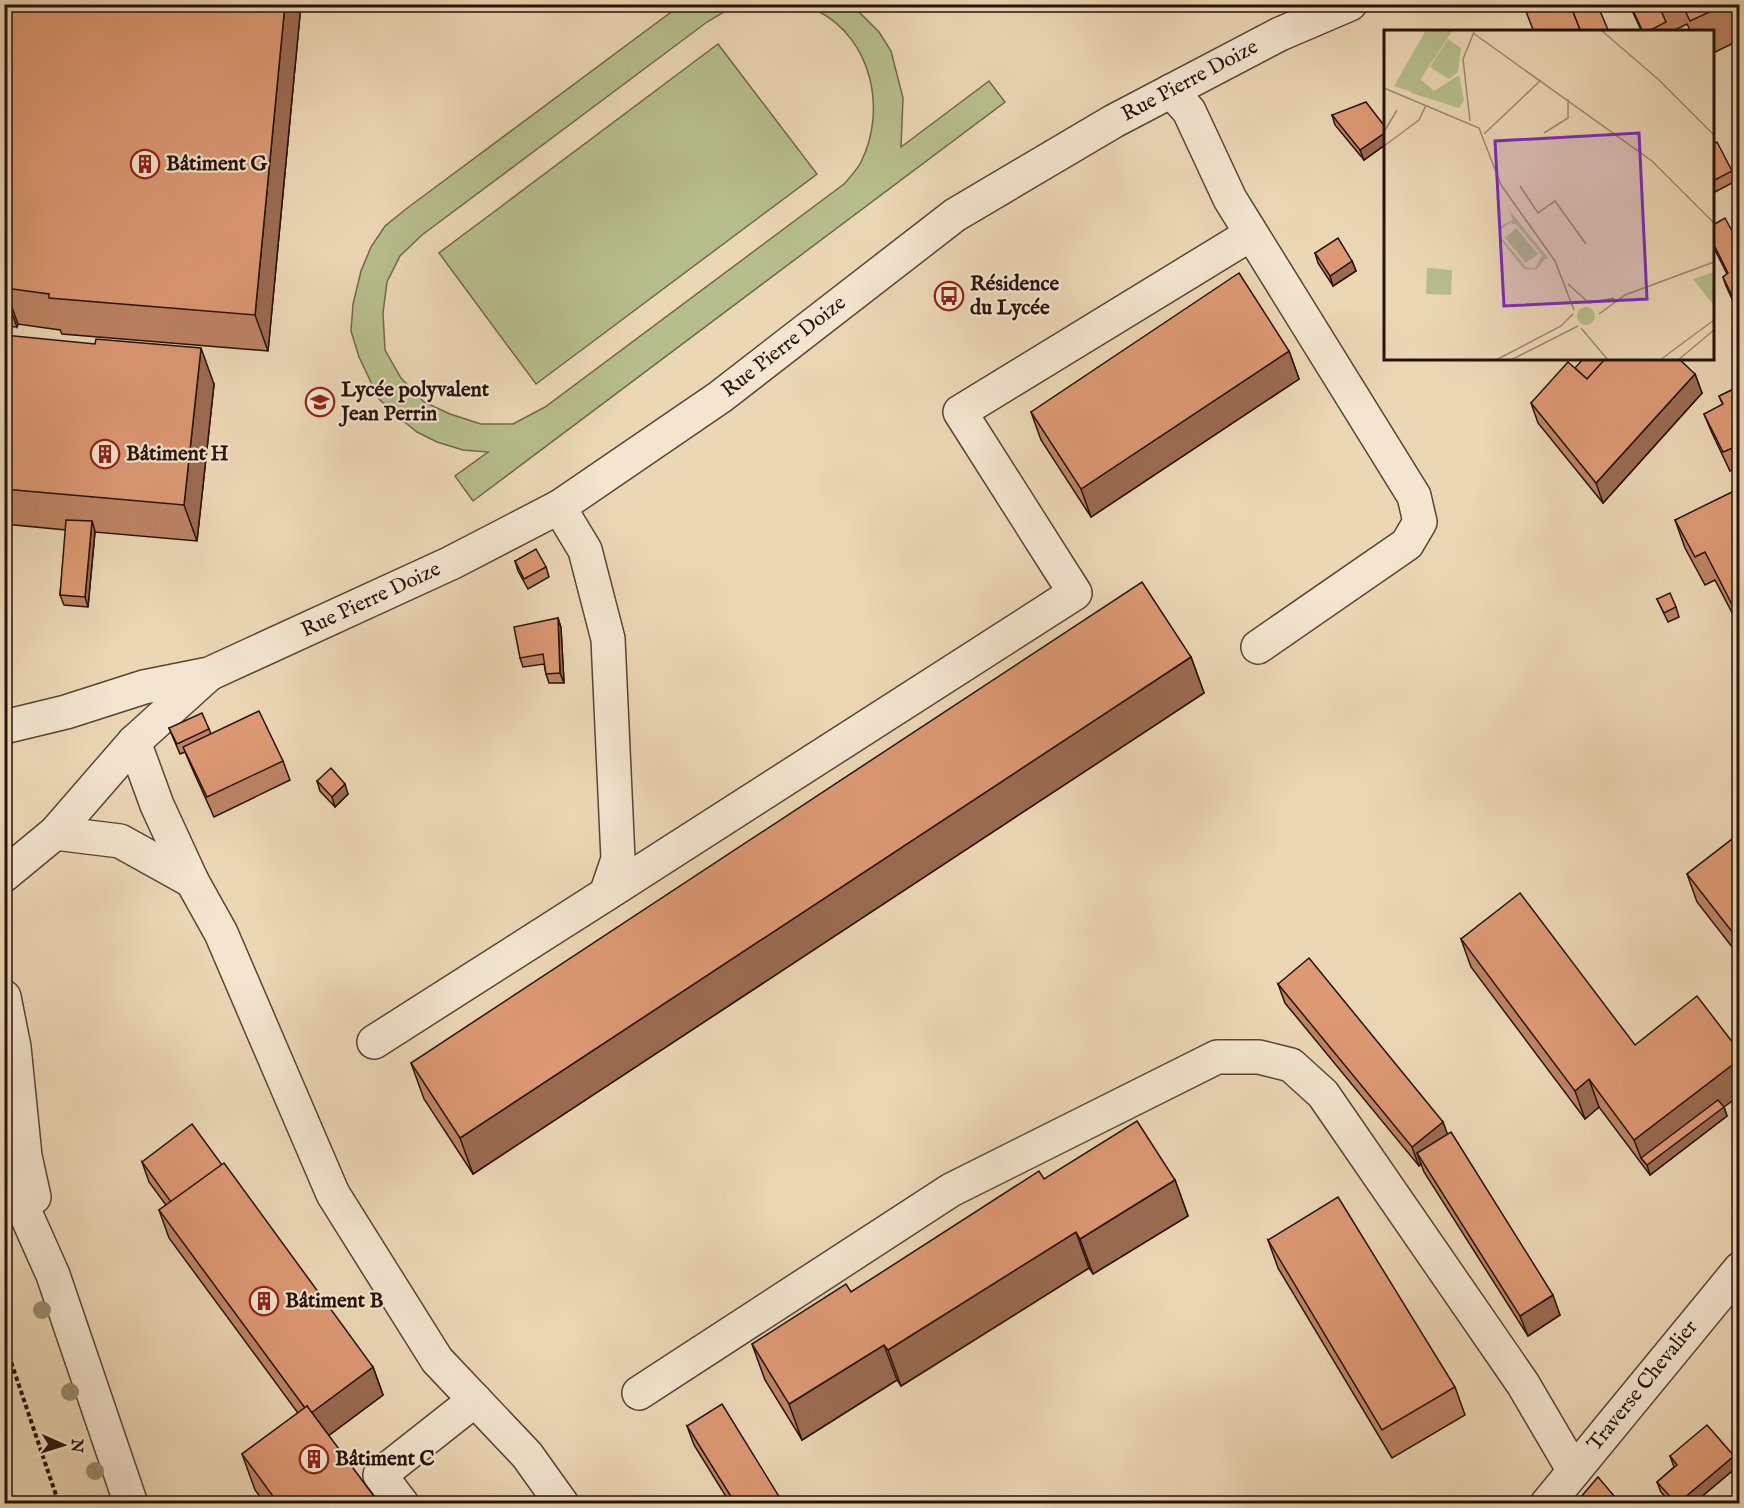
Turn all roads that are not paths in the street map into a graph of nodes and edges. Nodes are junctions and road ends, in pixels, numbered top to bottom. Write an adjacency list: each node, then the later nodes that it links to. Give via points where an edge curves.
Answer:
1 (1350, 4): 2 (street, Rue Pierre Doize, via 1280,34)
2 (1171, 91): 3 (street, via 1189,111); 4 (street, Rue Pierre Doize, via 955,215 720,397)
3 (1251, 234): 5 (street, via 1414,496 1420,522 1407,544); 12 (street, via 960,412 1074,593)
4 (559, 507): 6 (street, Rue Pierre Doize, via 451,563); 12 (street, via 585,550 608,639 618,859)
5 (1258, 647)
6 (209, 674): 7 (street, Rue Pierre Doize, via 144,687); 8 (street, Rue Pierre Doize)
7 (4, 727)
8 (134, 742): 9 (street, Rue Pierre Doize); 11 (street, via 157,805)
9 (55, 833): 10 (street, Rue Pierre Doize); 11 (street, via 120,841)
10 (4, 875)
11 (192, 881): 19 (street, via 221,933 333,1194 437,1360)
12 (606, 894): 14 (street)
13 (4, 997): 17 (street, via 14,1047 25,1156)
14 (374, 1042)
15 (4, 1165): 17 (street)
16 (1740, 1269): 20 (street, Traverse Chevalier)
17 (53, 1275): 21 (street)
18 (639, 1394): 20 (street, via 951,1190 1217,1057 1259,1057 1291,1065 1323,1094 1523,1384)
19 (476, 1400): 22 (street, via 380,1475); 23 (street, via 527,1455)
20 (1574, 1471): 24 (street, Traverse Chevalier)
21 (131, 1503)
22 (402, 1503)
23 (562, 1503)
24 (1547, 1503)

